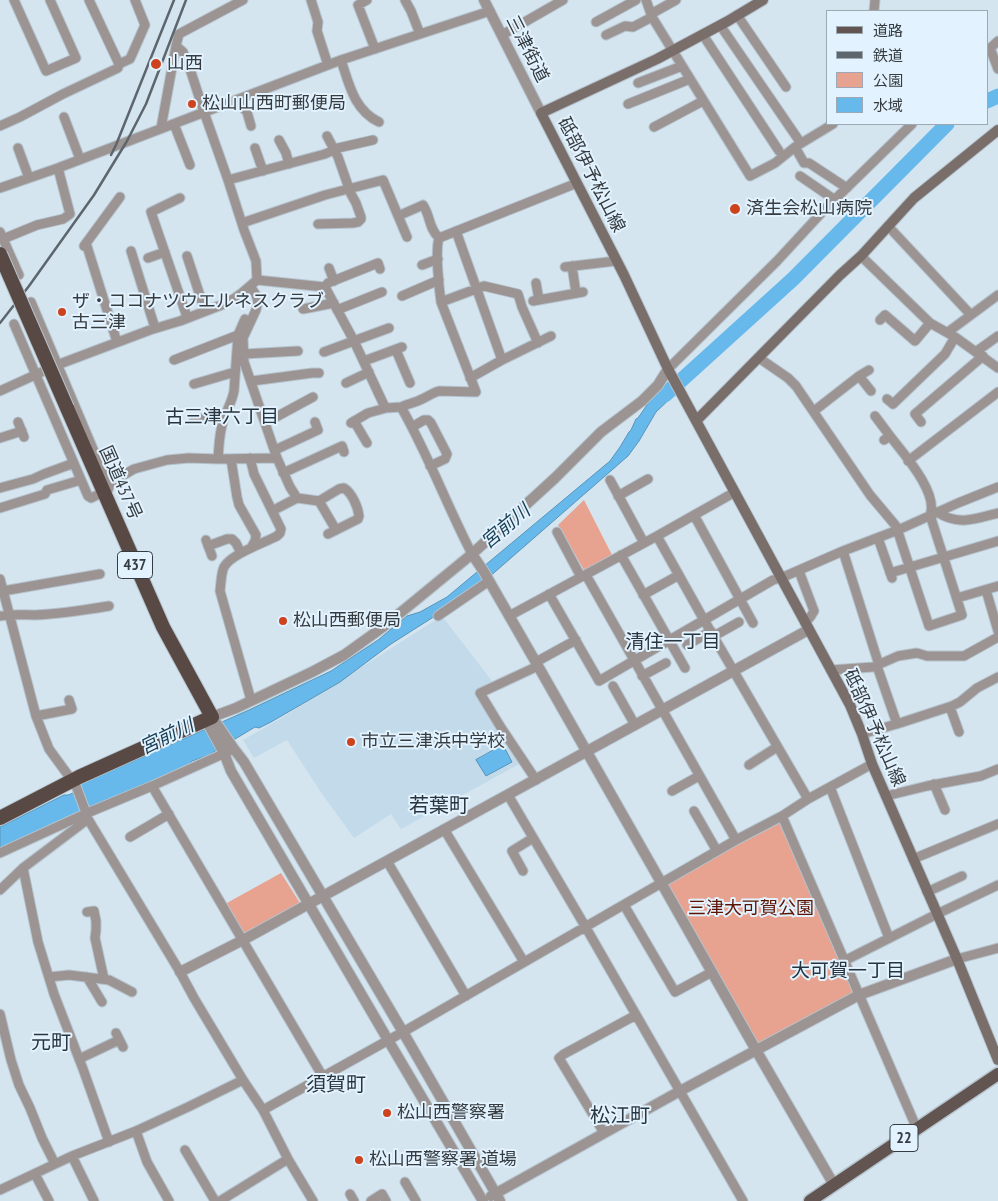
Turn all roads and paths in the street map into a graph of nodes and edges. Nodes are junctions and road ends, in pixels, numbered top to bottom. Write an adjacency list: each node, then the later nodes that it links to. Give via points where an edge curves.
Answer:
1 (14, 0): 2 (street, via 46,71 76,58)
2 (50, 0)
3 (89, 0): 29 (street)
4 (134, 0): 29 (street, via 145,25 130,59)
5 (243, 0): 24 (street, via 179,34)
6 (311, 0): 30 (street)
7 (367, 0): 25 (street, via 358,5)
8 (405, 0): 19 (street)
9 (563, 0): 20 (street)
10 (636, 0): 17 (street)
11 (646, 0): 15 (street)
12 (676, 0): 15 (street)
13 (763, 0): 16 (main road, 砥部伊予松山線)
14 (487, 3): 19 (street); 20 (street, 三津街道)
15 (651, 16): 21 (street, via 633,27 625,26); 27 (street)
16 (737, 16): 18 (main road, 砥部伊予松山線); 35 (street)
17 (596, 22)
18 (720, 26): 22 (main road, 砥部伊予松山線); 54 (street)
19 (420, 34): 25 (street)
20 (502, 35): 40 (street, 三津街道)
21 (606, 35)
22 (703, 35): 27 (main road, 砥部伊予松山線); 58 (street)
23 (998, 41): 26 (street)
24 (176, 46): 39 (street, via 187,60); 49 (street)
25 (375, 49): 28 (street)
26 (988, 50): 32 (street)
27 (673, 51): 31 (street); 40 (main road, 砥部伊予松山線)
28 (341, 60): 30 (street); 42 (street, via 358,104 365,114)
29 (119, 64): 46 (street, via 118,68)
30 (328, 65): 36 (street)
31 (682, 66): 33 (street); 34 (street)
32 (998, 70)
33 (690, 79): 37 (street); 38 (street)
34 (638, 83)
35 (786, 87)
36 (236, 100): 39 (street); 47 (street, via 247,112)
37 (703, 101): 48 (street, via 674,111); 54 (street, via 750,176 775,163)
38 (628, 104)
39 (204, 112): 43 (street); 66 (street)
40 (541, 113): 67 (main road, 砥部伊予松山線)
41 (64, 117): 59 (street)
42 (379, 122)
43 (174, 124): 49 (street); 61 (street)
44 (831, 125): 54 (street)
45 (911, 125): 70 (street)
46 (0, 126)
47 (251, 126)
48 (654, 126)
49 (161, 128): 59 (street)
50 (998, 130): 79 (main road, via 914,198)
51 (327, 136): 57 (street)
52 (279, 140): 60 (street)
53 (373, 140): 57 (street)
54 (797, 141): 70 (street, via 804,163 809,163)
55 (18, 148): 65 (street)
56 (255, 148): 63 (street)
57 (334, 150): 60 (street); 69 (street)
58 (779, 151)
59 (80, 159): 62 (street)
60 (289, 164): 63 (street)
61 (190, 165)
62 (58, 168): 65 (street); 81 (street, via 70,214 63,219)
63 (262, 171): 66 (street)
64 (800, 176): 73 (street)
65 (28, 178): 68 (street)
66 (228, 180): 77 (street)
67 (577, 182): 80 (street); 91 (main road, 砥部伊予松山線)
68 (0, 188)
69 (349, 188): 76 (street, via 383,180); 77 (street); 78 (street, via 361,219 353,223)
70 (847, 188): 73 (street)
71 (120, 197): 74 (street)
72 (180, 198): 85 (street, via 151,212)
73 (835, 200): 140 (street)
74 (112, 208): 75 (street); 124 (street, via 85,245)
75 (119, 216)
76 (398, 216): 82 (street); 83 (street, via 423,205)
77 (242, 223): 99 (street, via 256,261)
78 (318, 224)
79 (888, 226): 88 (main road); 111 (street)
80 (456, 230): 83 (street); 102 (street)
81 (2, 236): 96 (street)
82 (407, 237)
83 (439, 238): 90 (street)
84 (131, 251): 117 (street)
85 (165, 252): 89 (street); 112 (street)
86 (0, 254): 155 (highway, 国道437号 / 437, bridge)
87 (186, 256): 110 (street)
88 (861, 256): 115 (street); 130 (main road)
89 (148, 258)
90 (438, 259): 92 (street); 97 (street)
91 (616, 261): 100 (street, via 569,266 579,293 536,301); 140 (main road, 砥部伊予松山線)
92 (422, 264)
93 (329, 268): 98 (street)
94 (380, 269): 98 (street, via 378,263)
95 (0, 272): 155 (highway, 国道437号 / 437)
96 (19, 275)
97 (439, 280): 105 (street); 107 (street)
98 (334, 281): 101 (street)
99 (253, 283): 101 (street); 110 (street, via 235,298); 128 (street, via 258,302 243,338)
100 (536, 283)
101 (325, 287): 108 (street)
102 (477, 289): 107 (street); 125 (street, via 484,286 518,294); 132 (street)
103 (382, 292): 108 (street)
104 (998, 295): 111 (street)
105 (402, 296)
106 (31, 302): 134 (street)
107 (441, 302): 143 (street)
108 (335, 306): 109 (street); 123 (street)
109 (303, 309)
110 (205, 311): 112 (street)
111 (971, 315): 120 (street)
112 (187, 317): 117 (street)
113 (245, 319): 119 (street)
114 (880, 320): 115 (street, via 885,315 915,341)
115 (930, 323): 120 (street)
116 (14, 324): 141 (street)
117 (154, 328): 124 (street)
118 (389, 328): 123 (street)
119 (238, 335): 131 (street); 137 (street)
120 (951, 335): 129 (street); 152 (street, via 945,354)
121 (551, 336): 125 (street)
122 (998, 336): 129 (street)
123 (354, 341): 127 (street); 133 (street)
124 (117, 342): 134 (street)
125 (538, 342): 132 (street)
126 (298, 351): 128 (street)
127 (324, 352)
128 (244, 354): 144 (street)
129 (980, 354): 135 (street); 162 (street, via 915,414)
130 (760, 358): 156 (street, via 788,378); 160 (main road)
131 (174, 360)
132 (502, 360): 143 (street)
133 (364, 362): 138 (street); 146 (street, via 399,348)
134 (57, 365): 141 (street); 182 (street)
135 (998, 368)
136 (870, 370): 142 (street)
137 (235, 372): 147 (street); 159 (street, via 233,398)
138 (369, 372): 145 (street); 154 (street)
139 (318, 373): 144 (street)
140 (671, 374): 160 (main road, 砥部伊予松山線); 201 (street, via 601,432)
141 (36, 375): 148 (street); 174 (street)
142 (859, 376): 149 (street); 156 (street)
143 (470, 378): 153 (street, via 476,392 434,392)
144 (252, 380): 163 (street)
145 (346, 383)
146 (410, 383)
147 (194, 384)
148 (0, 391)
149 (871, 391)
150 (998, 392): 173 (street)
151 (313, 397): 163 (street)
152 (892, 404)
153 (401, 407): 154 (street); 164 (street)
154 (386, 408): 167 (street, via 353,422)
155 (64, 410): 182 (highway, 国道437号 / 437)
156 (814, 411): 192 (street, via 870,495)
157 (875, 416): 173 (street, via 887,438)
158 (194, 418): 159 (street)
159 (224, 418): 171 (street)
160 (696, 421): 183 (main road, 砥部伊予松山線)
161 (315, 422): 169 (street, via 318,430)
162 (921, 422)
163 (265, 423): 169 (street)
164 (412, 426): 175 (street); 175 (street, via 428,420 447,454 445,459)
165 (21, 430): 166 (street)
166 (0, 438)
167 (367, 443)
168 (344, 452): 176 (street, via 342,446)
169 (276, 454): 170 (street); 176 (street)
170 (250, 458): 172 (street); 188 (street)
171 (218, 459): 172 (street); 182 (street, via 167,460 134,469)
172 (231, 459): 198 (street, via 236,497 256,535)
173 (908, 461): 190 (street, via 929,493)
174 (74, 464): 178 (street); 181 (street)
175 (430, 466): 201 (street)
176 (283, 473): 185 (street)
177 (648, 479): 184 (street)
178 (81, 480): 182 (street, via 91,498); 187 (street)
179 (610, 480): 184 (street)
180 (998, 487): 190 (street)
181 (0, 488)
182 (103, 491): 249 (highway, 国道437号 / 437, via 163,627)
183 (735, 492): 191 (street); 210 (main road, 砥部伊予松山線)
184 (618, 496): 197 (street)
185 (296, 498): 186 (street); 188 (street)
186 (320, 501): 186 (street, via 344,488 358,512 358,519 332,532)
187 (0, 508)
188 (272, 511): 198 (street, via 280,525 280,533)
189 (998, 513): 190 (street, via 966,521)
190 (934, 514): 192 (street); 204 (street)
191 (694, 515): 194 (street); 219 (street)
192 (898, 530): 195 (street); 205 (street)
193 (557, 532): 209 (street)
194 (657, 536): 197 (street); 208 (street)
195 (878, 538): 199 (street); 205 (street, via 891,576)
196 (998, 541): 204 (street)
197 (644, 543): 203 (street)
198 (251, 548): 200 (street)
199 (843, 551): 206 (street); 237 (street)
200 (242, 553): 202 (street, via 232,539 227,539 207,543); 245 (street, via 224,567 220,591)
201 (472, 554): 212 (street); 245 (street, via 383,628 344,655)
202 (212, 556)
203 (621, 556): 209 (street); 217 (street)
204 (944, 556): 205 (street); 218 (street)
205 (910, 567): 218 (street, via 929,626 962,615)
206 (798, 570): 210 (street); 227 (street, via 814,611)
207 (100, 574): 215 (street)
208 (679, 575): 217 (street); 224 (street)
209 (583, 576): 216 (street); 234 (street)
210 (781, 578): 219 (street); 227 (main road, 砥部伊予松山線)
211 (0, 579): 215 (street)
212 (489, 581): 222 (street); 223 (street)
213 (998, 586): 214 (street)
214 (986, 590): 218 (street); 228 (street)
215 (3, 591): 221 (street)
216 (549, 594): 223 (street); 231 (street)
217 (643, 595): 232 (street)
218 (957, 598)
219 (740, 599): 224 (street); 226 (street)
220 (109, 606): 221 (street, via 61,613)
221 (4, 615): 248 (street)
222 (438, 616)
223 (509, 616): 236 (street)
224 (704, 620): 229 (street); 232 (street)
225 (739, 622): 229 (street)
226 (753, 623)
227 (806, 626): 239 (main road, 砥部伊予松山線); 240 (street)
228 (998, 632)
229 (712, 634): 233 (street); 240 (street)
230 (998, 637): 237 (street, via 964,656 917,653 898,656)
231 (576, 640): 234 (street, via 599,681); 236 (street)
232 (669, 640): 234 (street); 238 (street)
233 (687, 646)
234 (634, 661): 241 (street)
235 (666, 663): 241 (street)
236 (537, 664): 256 (street); 261 (street, via 480,693)
237 (878, 665): 239 (street); 250 (street)
238 (685, 668)
239 (831, 670): 253 (main road, 砥部伊予松山線)
240 (734, 671): 247 (street); 254 (street)
241 (642, 676): 247 (street)
242 (998, 676): 246 (street)
243 (613, 686): 251 (street)
244 (69, 700): 248 (street, via 72,709)
245 (251, 700): 249 (street)
246 (950, 707): 250 (street); 252 (street)
247 (662, 711): 251 (street); 260 (street)
248 (36, 716): 262 (street, via 49,749)
249 (210, 720): 255 (street); 262 (highway)
250 (897, 724): 253 (street)
251 (635, 725): 256 (street)
252 (959, 732)
253 (862, 734): 257 (main road, 砥部伊予松山線)
254 (777, 747): 258 (street); 269 (street)
255 (228, 750): 264 (street); 292 (street, via 244,762); 293 (street, via 231,771)
256 (587, 752): 261 (street); 288 (street)
257 (872, 764): 265 (street); 268 (main road, 砥部伊予松山線)
258 (749, 765)
259 (998, 769): 263 (street, via 981,776)
260 (699, 776): 266 (street); 280 (street)
261 (536, 780): 267 (street)
262 (74, 784): 272 (street); 275 (highway)
263 (934, 784): 268 (street); 270 (street)
264 (152, 786): 272 (street); 273 (street)
265 (830, 787): 269 (street); 298 (street)
266 (672, 791)
267 (508, 795): 277 (street); 279 (street)
268 (886, 796): 283 (main road, 砥部伊予松山線)
269 (808, 799): 274 (street)
270 (945, 810)
271 (694, 811): 281 (street)
272 (85, 813): 282 (street); 285 (street); 304 (street)
273 (169, 814): 278 (street); 299 (street)
274 (782, 816): 280 (street); 302 (street)
275 (0, 818)
276 (998, 824): 283 (street)
277 (444, 829): 284 (street); 303 (street)
278 (130, 837)
279 (533, 838): 286 (street, via 512,851); 297 (street)
280 (736, 840): 281 (street)
281 (717, 851): 288 (street)
282 (0, 853)
283 (913, 859): 291 (main road, 砥部伊予松山線)
284 (387, 861): 292 (street); 310 (street)
285 (23, 868): 290 (street); 306 (street, via 38,942)
286 (519, 868)
287 (962, 876): 291 (street)
288 (662, 884): 294 (street); 305 (street)
289 (998, 885): 296 (street)
290 (0, 890)
291 (927, 892): 296 (main road, 砥部伊予松山線)
292 (322, 897): 293 (street); 315 (street)
293 (309, 903): 299 (street); 317 (street)
294 (624, 905): 297 (street); 305 (street, via 674,992)
295 (87, 912): 308 (street, via 94,911 96,916 95,938)
296 (937, 914): 298 (street); 301 (main road, 砥部伊予松山線)
297 (586, 926): 303 (street); 314 (street)
298 (888, 938): 302 (street)
299 (243, 940): 304 (street); 322 (street)
300 (998, 948): 301 (street)
301 (957, 959): 311 (street); 320 (main road, 砥部伊予松山線)
302 (844, 960): 311 (street)
303 (524, 962): 310 (street)
304 (180, 972): 323 (street)
305 (712, 972): 318 (street)
306 (49, 977): 307 (street); 319 (street)
307 (87, 977): 308 (street); 312 (street)
308 (104, 979): 309 (street)
309 (132, 992)
310 (466, 996): 315 (street)
311 (859, 996): 318 (street); 326 (street)
312 (102, 1002)
313 (0, 1014): 333 (street, via 20,1085)
314 (636, 1014): 324 (street); 328 (street, via 559,1058)
315 (403, 1032): 317 (street); 340 (street)
316 (119, 1040): 319 (street)
317 (388, 1040): 322 (street); 350 (street)
318 (756, 1050): 324 (street); 338 (street)
319 (79, 1059): 329 (street)
320 (998, 1060)
321 (998, 1074): 326 (main road, 22)
322 (323, 1077): 325 (street)
323 (242, 1080): 325 (street); 327 (street)
324 (680, 1091): 328 (street); 351 (street)
325 (263, 1110): 332 (street)
326 (917, 1129): 338 (main road, 22)
327 (136, 1131): 329 (street); 343 (street, via 147,1162)
328 (604, 1133): 340 (street)
329 (109, 1142): 331 (street)
330 (185, 1150): 335 (street)
331 (72, 1156): 333 (street); 342 (street)
332 (288, 1160): 345 (street); 346 (street)
333 (55, 1164): 336 (street)
334 (207, 1168): 335 (street)
335 (198, 1172): 344 (street)
336 (35, 1174): 339 (street); 341 (street)
337 (405, 1182): 349 (street)
338 (834, 1185): 352 (main road, 22)
339 (0, 1190)
340 (498, 1197): 350 (street)
341 (49, 1201)
342 (94, 1201)
343 (169, 1201)
344 (215, 1201)
345 (220, 1201)
346 (313, 1201)
347 (371, 1201): 348 (street, via 382,1194)
348 (386, 1201)
349 (416, 1201)
350 (483, 1201)
351 (744, 1201)
352 (810, 1201)

